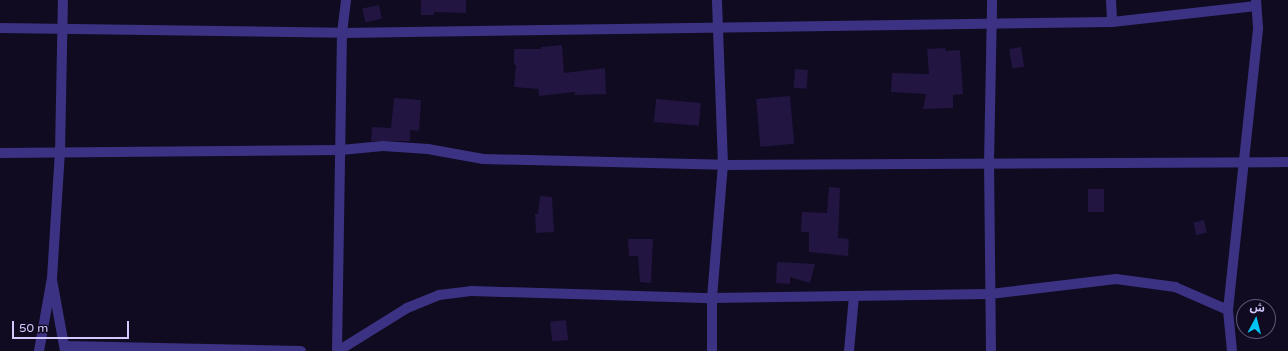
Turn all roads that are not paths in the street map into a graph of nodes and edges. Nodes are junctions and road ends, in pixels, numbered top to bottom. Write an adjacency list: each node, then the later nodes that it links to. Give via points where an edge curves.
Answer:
1 (63, 0): 11 (street)
2 (346, 0): 12 (street)
3 (717, 0): 9 (street)
4 (992, 0): 8 (street)
5 (1111, 0): 7 (street)
6 (1256, 3): 7 (street); 16 (street, via 1258,28)
7 (1112, 22): 8 (street)
8 (993, 23): 9 (street); 18 (street)
9 (718, 26): 12 (street); 19 (street)
10 (0, 28): 11 (street)
11 (62, 28): 12 (street); 14 (street)
12 (342, 33): 13 (street)
13 (341, 150): 14 (street); 19 (street, via 383,146 428,149 483,159); 28 (street)
14 (60, 152): 15 (street); 20 (street)
15 (0, 153)
16 (1244, 162): 17 (street); 18 (street); 24 (street)
17 (1288, 162)
18 (989, 164): 19 (street); 21 (street)
19 (723, 165): 23 (street)
20 (52, 278): 25 (street); 26 (street)
21 (990, 294): 22 (street); 24 (street, via 1116,280 1175,287); 31 (street)
22 (854, 296): 23 (street); 30 (street)
23 (712, 298): 28 (street, via 471,291 439,295 407,308); 29 (street)
24 (1228, 310): 32 (street)
25 (65, 348): 27 (street)
26 (38, 351)
27 (301, 351)
28 (338, 351)
29 (712, 351)
30 (849, 351)
31 (991, 351)
32 (1232, 351)

